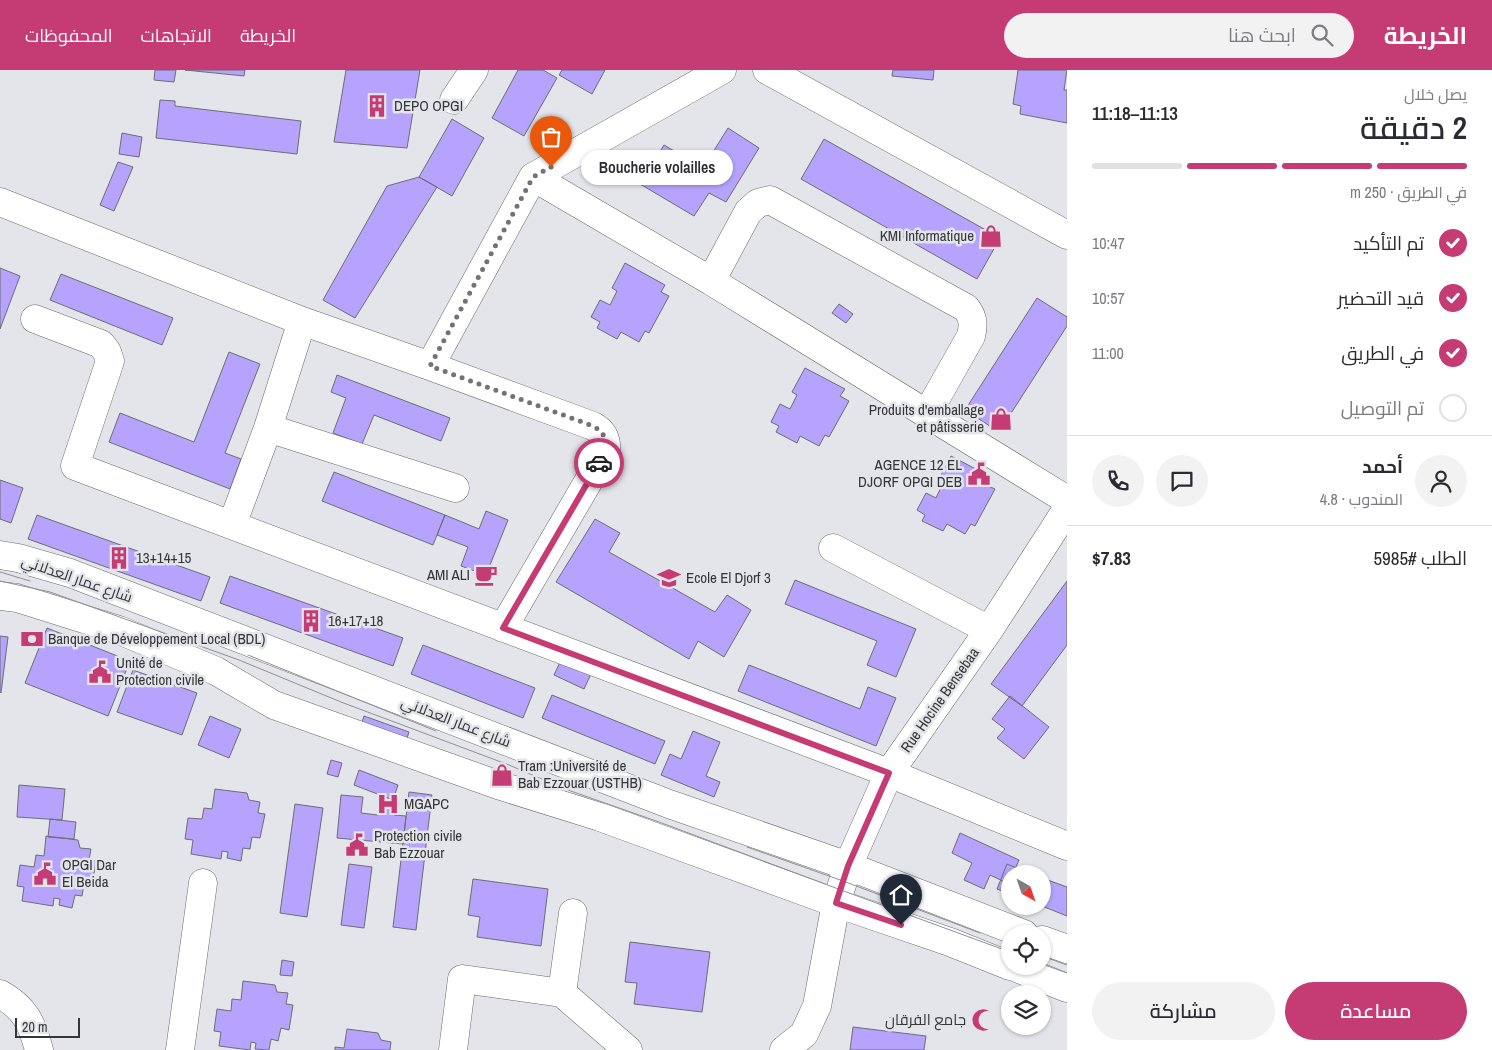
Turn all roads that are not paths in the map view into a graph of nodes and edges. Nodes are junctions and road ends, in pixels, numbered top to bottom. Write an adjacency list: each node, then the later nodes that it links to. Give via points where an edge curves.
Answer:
1 (474, 70): 4 (street)
2 (722, 70): 5 (street)
3 (767, 70): 7 (street)
4 (454, 100)
5 (533, 177): 8 (street); 11 (street)
6 (0, 202): 10 (street)
7 (1067, 235)
8 (712, 281): 12 (street); 12 (street, via 748,212 758,203 770,200 966,308 974,325 971,336)
9 (35, 319): 17 (street, via 101,344 110,361 75,466)
10 (302, 321): 11 (street); 13 (street)
11 (430, 366): 21 (street, via 593,426 604,436 607,444 606,451)
12 (927, 414): 15 (street)
13 (268, 428): 14 (street); 17 (street)
14 (455, 488)
15 (1067, 500)
16 (1067, 509): 22 (street, Rue Hocine Bensebaa)
17 (232, 525): 21 (street)
18 (833, 548): 22 (street)
19 (0, 555): 25 (street, شارع عمار العدلاني, via 70,573 669,804)
20 (0, 596): 27 (street, via 17,598 119,630 216,671 274,704)
21 (503, 628): 23 (street)
22 (989, 630): 23 (street, Rue Hocine Bensebaa)
23 (889, 773): 24 (street); 25 (street, Rue Hocine Bensebaa)
24 (1067, 846)
25 (848, 866): 27 (street, Rue Hocine Bensebaa); 29 (street, شارع عمار العدلاني)
26 (203, 882): 38 (street)
27 (836, 903): 32 (street); 41 (street, Rue Hocine Bensebaa, via 817,1006 804,1034)
28 (573, 913): 35 (street)
29 (1001, 925)
30 (1051, 944): 31 (street)
31 (1067, 950)
32 (1001, 962)
33 (1034, 975): 34 (street)
34 (1067, 988)
35 (562, 993): 39 (street, via 462,979); 40 (street)
36 (0, 994): 37 (street, via 23,1010 32,1025)
37 (39, 1050)
38 (180, 1050)
39 (453, 1050)
40 (628, 1050)
41 (784, 1050)

